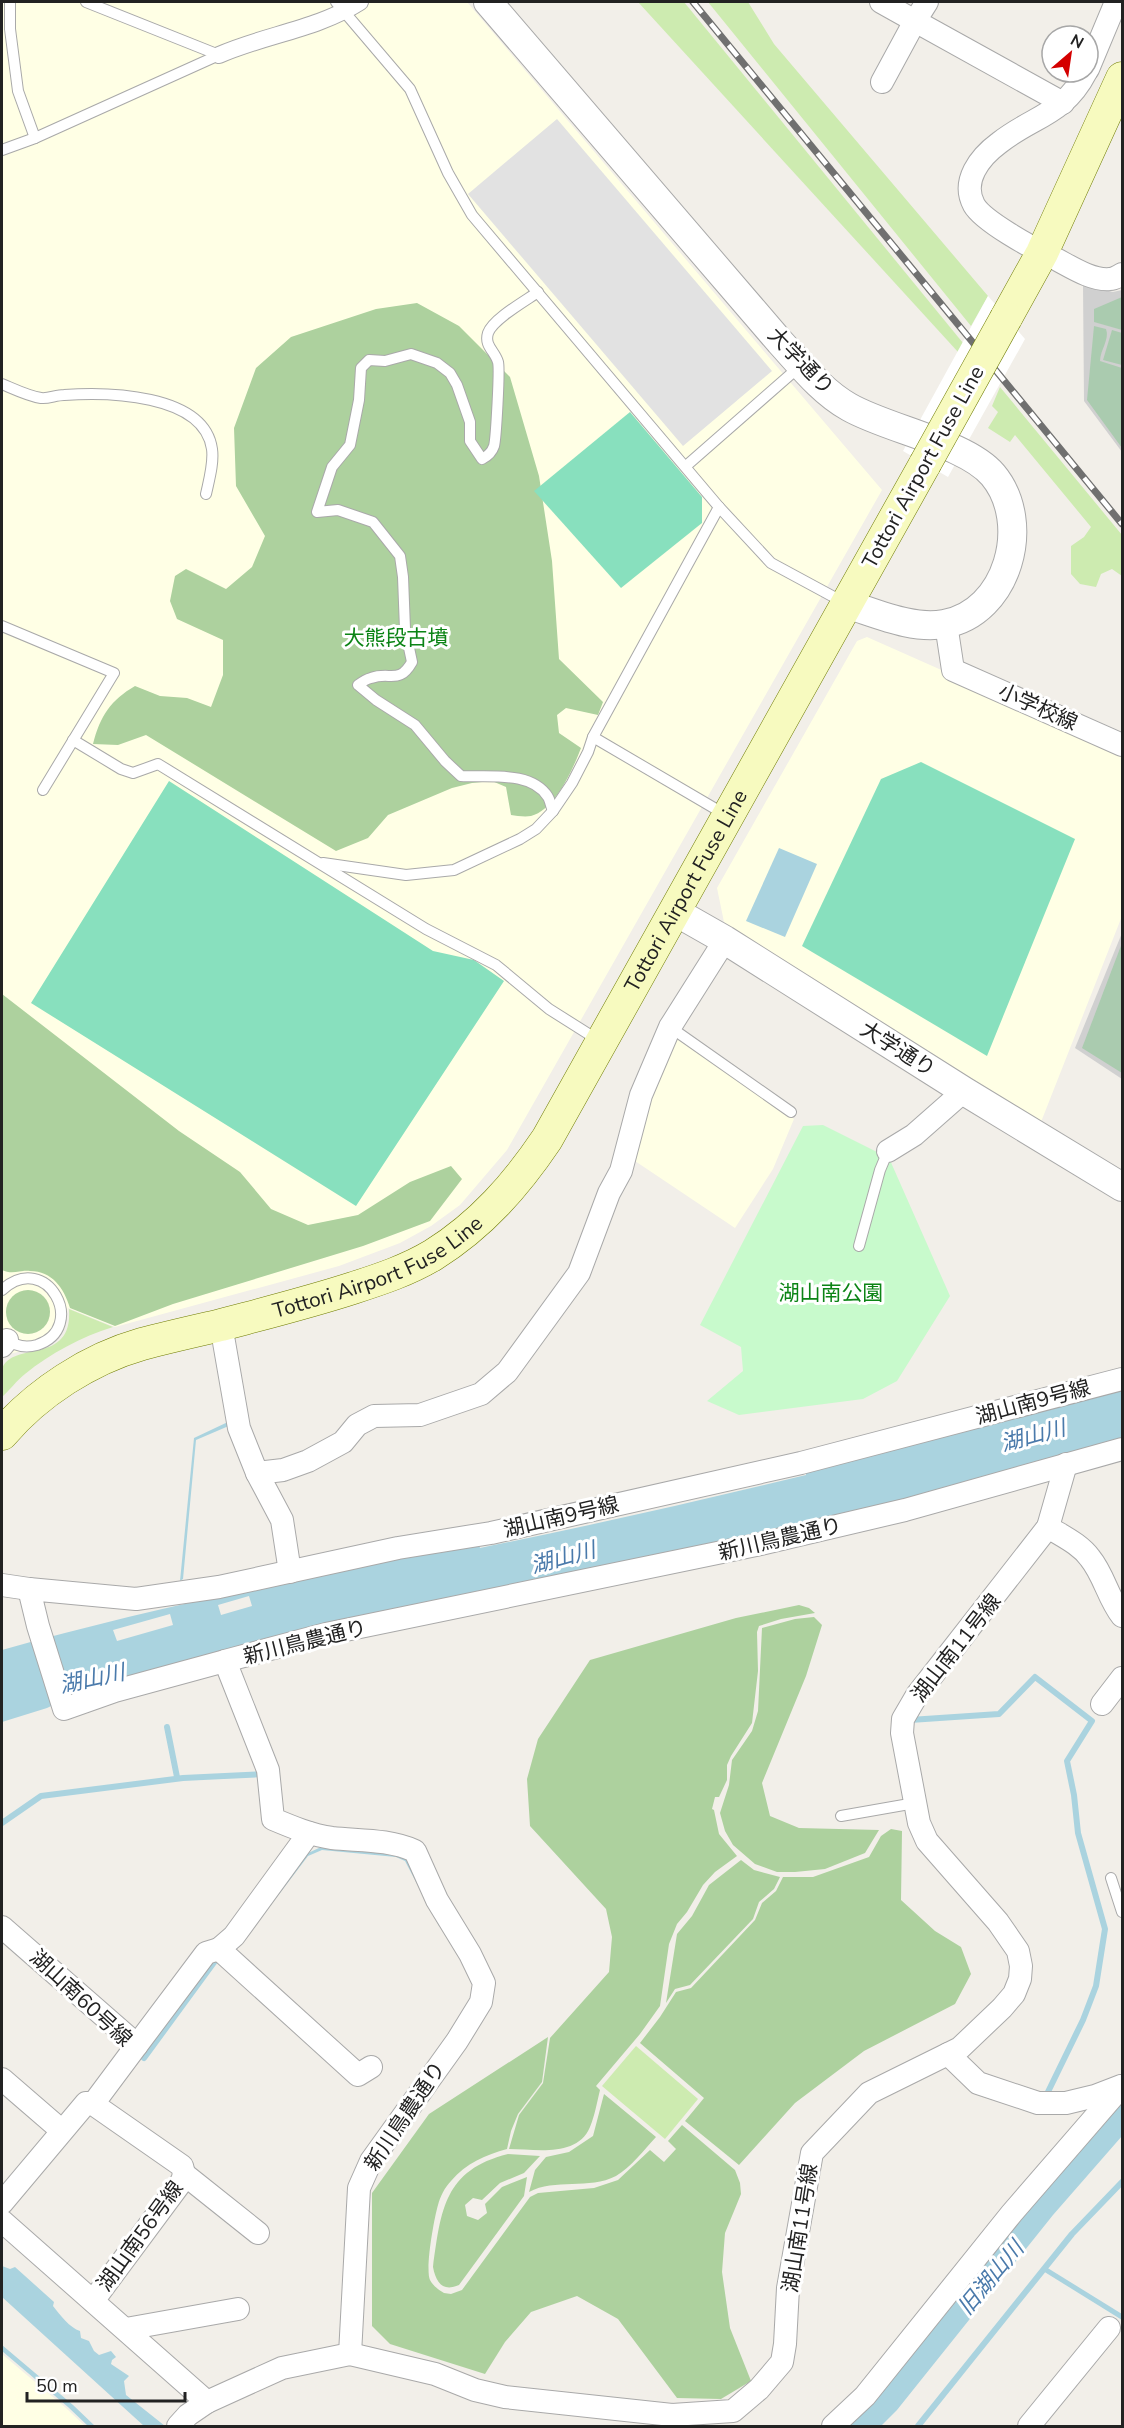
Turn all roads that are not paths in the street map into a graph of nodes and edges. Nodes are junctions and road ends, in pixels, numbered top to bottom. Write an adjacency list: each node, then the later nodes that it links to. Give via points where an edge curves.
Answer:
1 (10, 2): 10 (lane)
2 (86, 2): 12 (lane)
3 (360, 2): 8 (street)
4 (488, 2): 22 (street, 大学通り)
5 (881, 2): 9 (street)
6 (927, 2): 9 (street)
7 (1116, 2): 11 (street)
8 (340, 7): 12 (street); 21 (lane, via 410,90 472,215)
9 (915, 21): 14 (street); 16 (street)
10 (6, 28): 17 (lane, via 18,92)
11 (1100, 40)
12 (219, 55): 17 (lane)
13 (1122, 78): 19 (main road, Tottori Airport Fuse Line)
14 (882, 82)
15 (1080, 84): 16 (street)
16 (1063, 103): 19 (street, via 1000,141 975,167 969,189 975,206 1002,229)
17 (34, 138): 18 (lane)
18 (2, 150)
19 (1042, 253): 20 (street, via 1089,275 1110,279); 27 (main road, Tottori Airport Fuse Line, bridge)
20 (1122, 274)
21 (538, 292): 24 (lane); 34 (lane, via 503,316 488,332 487,344 498,361 499,380 494,445 488,456 482,459 470,441 470,422 450,373 437,363 411,354 385,361 369,360 361,368 350,445 332,467 317,512 338,510 373,522 400,556 405,629 412,662 398,677 372,677 358,685 415,725 461,776 515,777 548,796)
22 (801, 364): 24 (lane); 28 (street, 大学通り, via 828,392 850,407 979,462 1002,491 1011,514 1014,540 1004,571 992,595 976,611)
23 (2, 384): 25 (lane, via 42,398 121,396 163,401 177,407 190,415 208,436 212,455)
24 (686, 466): 26 (lane)
25 (206, 494)
26 (720, 507): 27 (lane, via 771,563); 30 (lane)
27 (846, 604): 28 (street, 大学通り, via 928,626); 35 (main road, Tottori Airport Fuse Line)
28 (946, 624): 32 (street, 小学校線, via 953,670)
29 (2, 626): 31 (lane, via 114,673)
30 (593, 737): 34 (lane, via 572,783); 35 (lane)
31 (73, 740): 33 (lane); 36 (lane, via 134,773 158,764)
32 (1122, 745)
33 (43, 790)
34 (552, 811): 36 (lane, via 536,829 520,839 454,870 406,875)
35 (728, 816): 37 (main road, Tottori Airport Fuse Line)
36 (316, 862): 40 (lane, via 496,966 549,1009)
37 (674, 911): 38 (street, 大学通り); 40 (main road, Tottori Airport Fuse Line)
38 (725, 940): 39 (street); 41 (street, 大学通り)
39 (670, 1027): 42 (lane); 53 (street, via 641,1095 621,1171 579,1273 507,1372 481,1394 420,1415 374,1416 357,1425 343,1442 308,1461 283,1470)
40 (601, 1042): 47 (main road, Tottori Airport Fuse Line, via 525,1171 470,1229 398,1274)
41 (964, 1091): 43 (street, via 914,1135); 44 (street, 大学通り)
42 (791, 1112)
43 (888, 1152): 45 (lane)
44 (1122, 1187)
45 (859, 1246)
46 (2, 1289): 48 (lane, via 20,1279 31,1279 50,1288 61,1306 58,1328 43,1343 21,1346)
47 (221, 1325): 50 (main road, Tottori Airport Fuse Line, via 104,1358 35,1402); 53 (street, via 239,1428)
48 (3, 1340)
49 (1122, 1379): 55 (street, 湖山南9号線, via 801,1463 491,1533)
50 (2, 1434)
51 (1122, 1449): 52 (street, 新川鳥農通り)
52 (1066, 1464): 54 (street, 湖山南11号線); 59 (street, 新川鳥農通り, via 904,1510 756,1545 326,1634)
53 (257, 1473): 55 (street, via 282,1520)
54 (1047, 1527): 58 (street, via 1090,1557); 62 (street, 湖山南11号線, via 917,1695 903,1719 903,1746)
55 (290, 1572): 57 (street, 湖山南9号線, via 136,1599)
56 (2, 1585): 57 (street, 湖山南9号線)
57 (29, 1589): 59 (street, via 64,1709)
58 (1122, 1616)
59 (225, 1661): 64 (street, 新川鳥農通り, via 268,1770 273,1819)
60 (1122, 1678): 61 (street)
61 (1102, 1704)
62 (915, 1803): 63 (lane); 70 (street, 湖山南11号線, via 927,1841 999,1922 1018,1951 1021,1966 1014,1994 973,2036)
63 (841, 1816)
64 (309, 1833): 68 (street, via 234,1936); 84 (street, 新川鳥農通り, via 397,1843 415,1851 437,1900 484,1983 481,2002 371,2161 360,2188)
65 (1111, 1878): 66 (lane)
66 (1122, 1912)
67 (2, 1927): 69 (street, 湖山南60号線)
68 (219, 1950): 69 (street, via 206,1953); 71 (street, via 358,2075)
69 (137, 2045): 74 (street, 湖山南60号線)
70 (948, 2054): 73 (street, via 978,2083 1038,2103 1066,2103); 84 (street, 湖山南11号線, via 869,2093 812,2153 788,2288 782,2362 733,2412 672,2415 505,2397 435,2374)
71 (371, 2067)
72 (2, 2079): 75 (street)
73 (1122, 2086): 86 (street, via 1012,2213 865,2396)
74 (93, 2104): 75 (street, via 86,2103); 76 (street, 湖山南56号線, via 182,2166)
75 (62, 2130): 77 (street)
76 (184, 2174): 79 (street); 80 (street, 湖山南56号線)
77 (2, 2203)
78 (2, 2221): 80 (street)
79 (258, 2233)
80 (93, 2301): 83 (street)
81 (237, 2309): 83 (street)
82 (1109, 2328): 87 (street)
83 (126, 2329): 85 (street)
84 (350, 2354): 85 (street, via 282,2368)
85 (195, 2416)
86 (833, 2427)
87 (1029, 2427)

